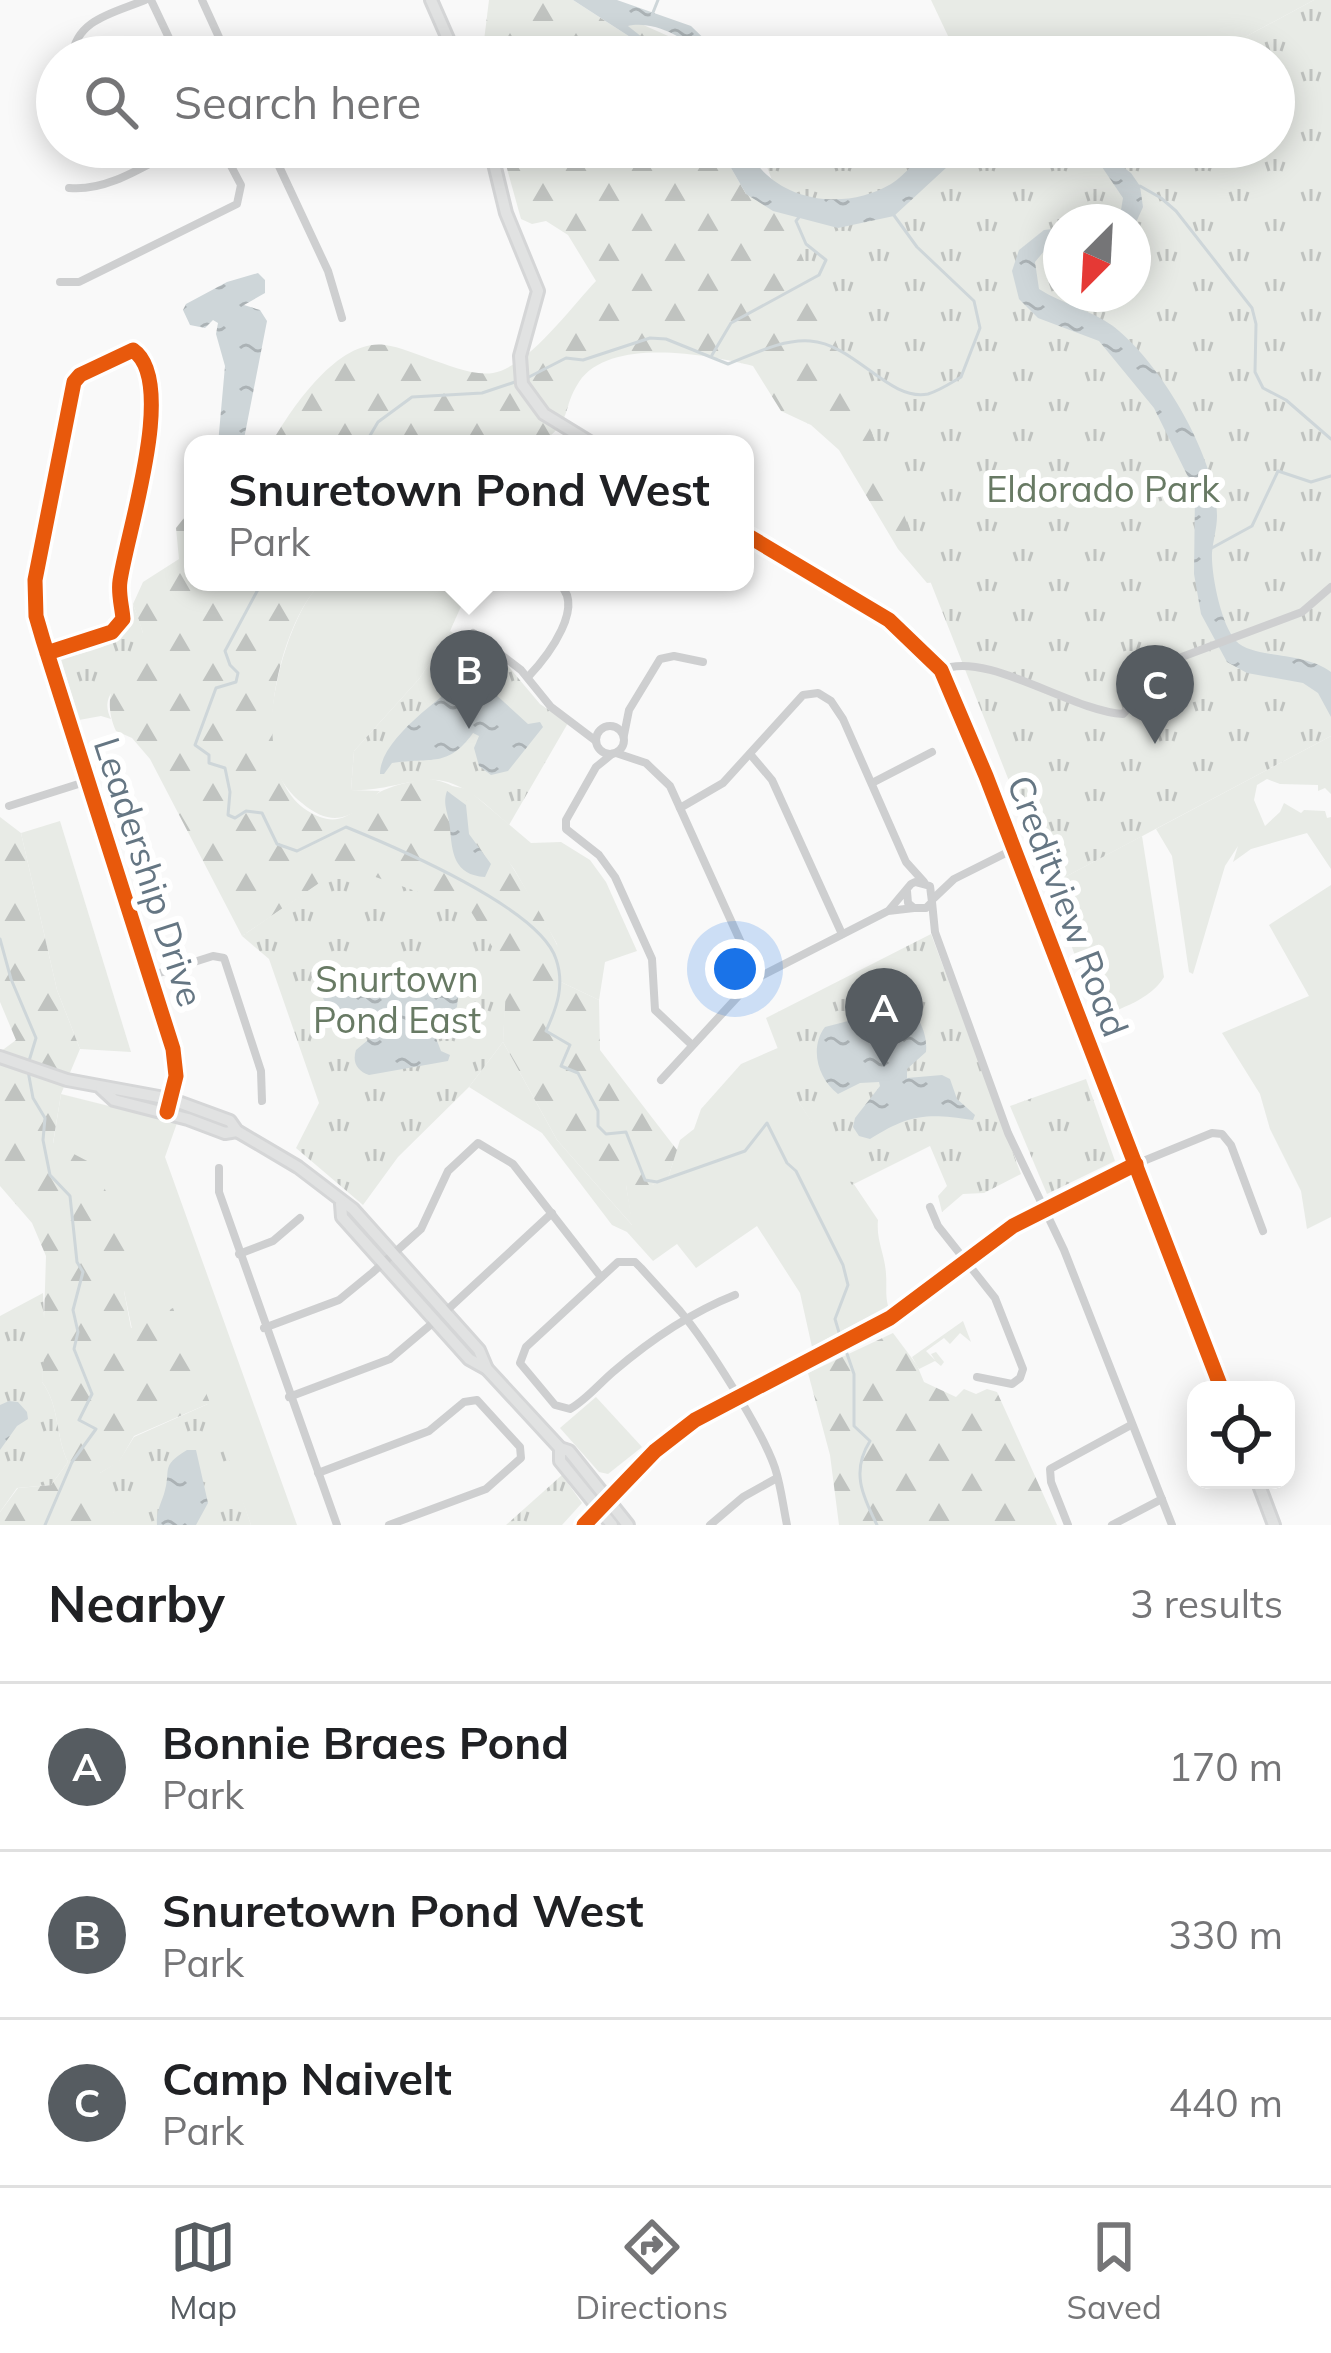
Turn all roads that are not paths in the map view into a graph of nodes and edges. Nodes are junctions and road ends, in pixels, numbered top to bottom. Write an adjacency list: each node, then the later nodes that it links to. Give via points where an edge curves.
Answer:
1 (148, 0): 4 (street); 5 (street)
2 (202, 0): 6 (street)
3 (431, 0): 7 (street)
4 (77, 36)
5 (167, 36)
6 (219, 36)
7 (447, 36)
8 (139, 168): 12 (street, via 104,185)
9 (232, 168): 13 (street, via 241,185 232,208 80,282)
10 (280, 168): 14 (street)
11 (495, 168): 15 (street, via 538,292 520,356 522,384 544,414)
12 (69, 188)
13 (60, 282)
14 (342, 318)
15 (578, 435)
16 (754, 539): 22 (street, Creditview Road, via 890,620)
17 (1331, 587): 22 (street, via 1302,613 1166,664 1123,714 991,672 954,664)
18 (565, 591): 23 (street, via 560,634)
19 (472, 633): 23 (street)
20 (47, 652): 20 (street, Leadership Drive, via 112,632 123,619 121,577 153,402 149,371 133,350 72,386 35,580); 34 (street, Leadership Drive)
21 (703, 662): 24 (street, via 660,659)
22 (941, 670): 38 (street, Creditview Road)
23 (528, 677): 25 (street)
24 (629, 710): 26 (street); 27 (street)
25 (576, 722): 26 (street); 28 (street)
26 (607, 726): 27 (street); 28 (street)
27 (624, 737): 30 (street); 32 (street)
28 (597, 743): 30 (street); 33 (street)
29 (932, 752): 35 (street)
30 (614, 753): 32 (street); 33 (street)
31 (750, 754): 35 (street, via 803,695 818,693 838,711); 37 (street, via 719,786); 47 (street, via 772,780)
32 (640, 759): 37 (street, via 664,778)
33 (596, 767): 50 (street, via 566,829 615,878 652,959 655,1010)
34 (88, 781): 36 (street); 48 (street, Leadership Drive)
35 (872, 783): 39 (street)
36 (8, 806)
37 (680, 808): 49 (street)
38 (1014, 849): 40 (street); 55 (street, Creditview Road)
39 (906, 862): 41 (street); 42 (street)
40 (954, 880): 41 (street); 43 (street)
41 (925, 883): 42 (street); 43 (street)
42 (907, 889): 44 (street); 45 (street)
43 (933, 900): 44 (street); 46 (street)
44 (915, 909): 45 (street); 46 (street)
45 (888, 911): 47 (street)
46 (935, 932): 58 (street)
47 (842, 934): 49 (street)
48 (150, 976): 53 (street, via 224,958 261,1072); 54 (street, Leadership Drive, via 176,1064)
49 (758, 978): 50 (street)
50 (692, 1045): 52 (street)
51 (0, 1057): 54 (street, via 101,1088 114,1100)
52 (661, 1080)
53 (262, 1101)
54 (168, 1106): 63 (street, via 237,1131 298,1167)
55 (1136, 1164): 58 (street); 61 (street, via 1222,1134); 71 (street, Creditview Road)
56 (220, 1168): 62 (street, via 218,1192)
57 (930, 1207): 64 (street)
58 (1043, 1209): 64 (street); 74 (street)
59 (552, 1214): 63 (street, via 510,1160 474,1144 448,1171 421,1229); 65 (street); 67 (street)
60 (300, 1218): 62 (street, via 273,1241)
61 (1263, 1231)
62 (239, 1254): 69 (street)
63 (388, 1259): 67 (street); 69 (street, via 339,1300)
64 (966, 1261): 70 (street, via 995,1298 1023,1369 1012,1384); 72 (street, via 890,1318)
65 (602, 1277): 68 (street, via 624,1259 635,1262); 68 (street, via 521,1355 523,1369 559,1408 575,1407)
66 (735, 1295): 68 (street)
67 (440, 1316): 73 (street, via 390,1359); 79 (street, via 478,1350 560,1448 560,1461)
68 (688, 1321): 72 (street)
69 (264, 1328): 73 (street)
70 (977, 1376)
71 (1219, 1381)
72 (735, 1396): 76 (street); 79 (street, via 675,1435)
73 (289, 1397): 75 (street)
74 (1131, 1425): 78 (street); 88 (street, via 1050,1469)
75 (318, 1473): 80 (street, via 429,1431 477,1400 521,1458 486,1489); 81 (street)
76 (777, 1478): 86 (street); 87 (street)
77 (1260, 1489): 91 (street)
78 (1162, 1499): 89 (street); 90 (street)
79 (604, 1503): 83 (street); 84 (street); 85 (street)
80 (418, 1520): 82 (street)
81 (337, 1525)
82 (389, 1525)
83 (584, 1525)
84 (612, 1525)
85 (628, 1525)
86 (710, 1525)
87 (787, 1525)
88 (1068, 1525)
89 (1112, 1525)
90 (1172, 1525)
91 (1274, 1525)

